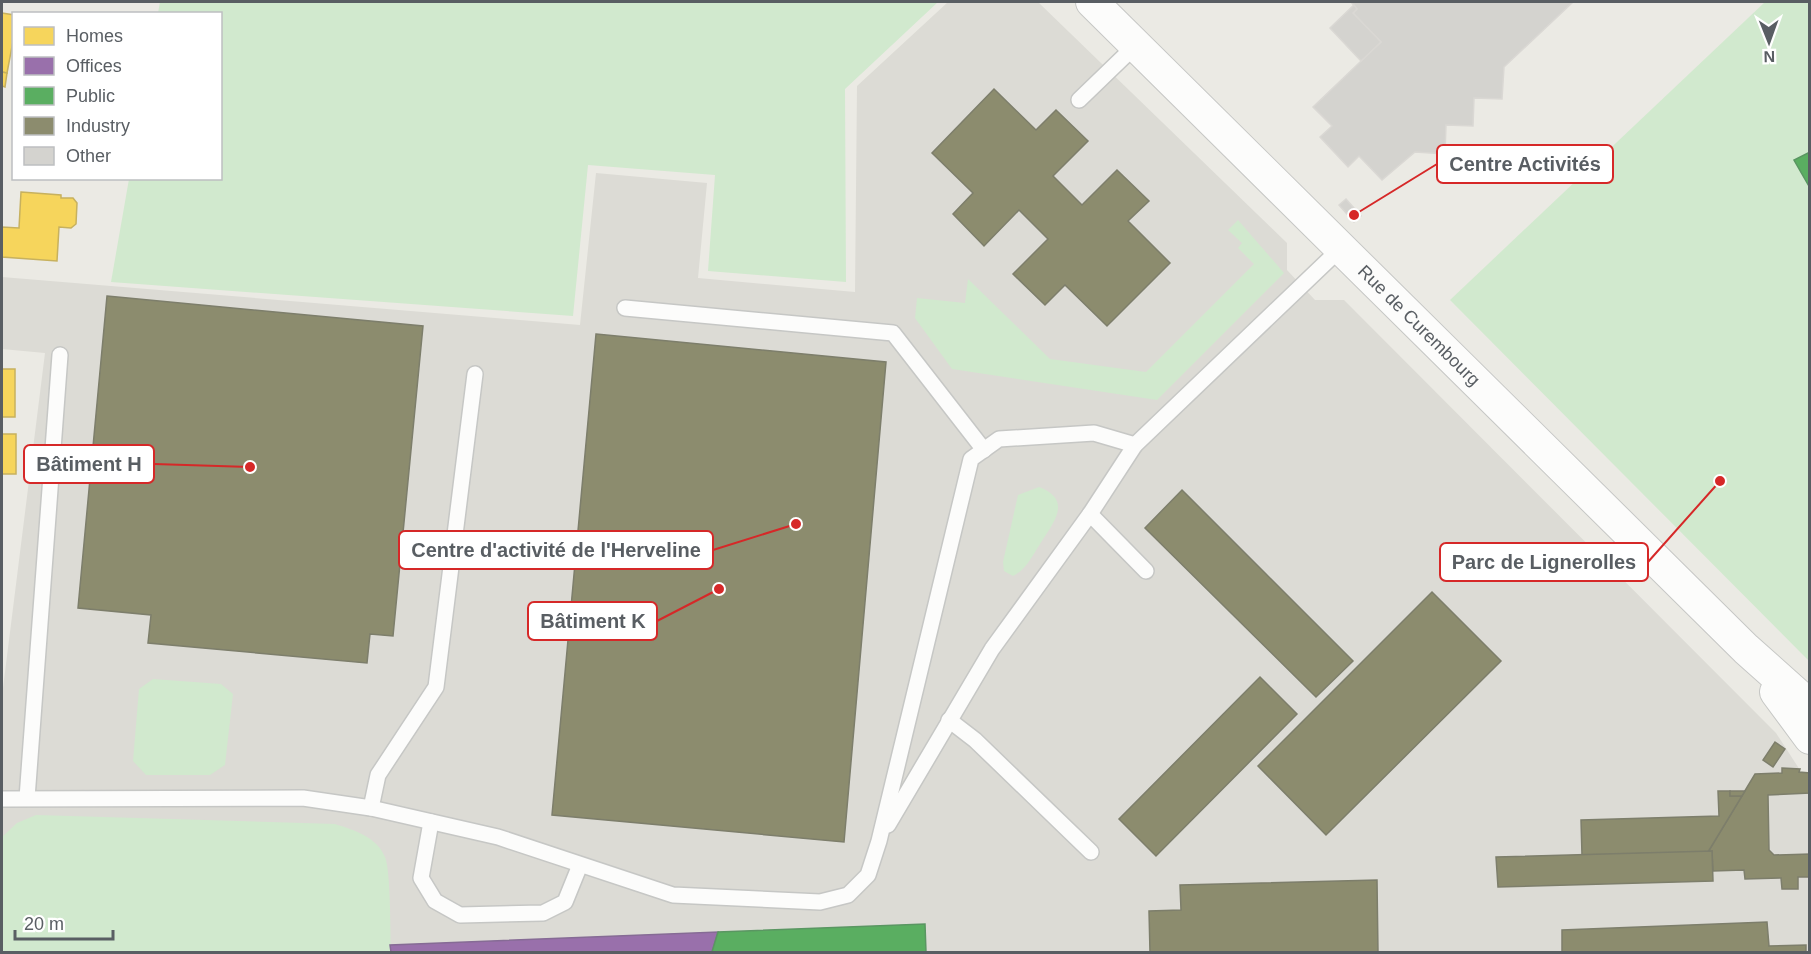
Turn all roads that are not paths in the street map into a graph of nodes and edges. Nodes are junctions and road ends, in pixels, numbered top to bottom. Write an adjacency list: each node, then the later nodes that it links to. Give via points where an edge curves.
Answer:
1 (1092, 2): 2 (street, Rue de Curembourg)
2 (1136, 45): 3 (lane); 4 (street, Rue de Curembourg)
3 (1080, 100)
4 (1341, 248): 8 (lane); 12 (street, Rue de Curembourg)
5 (625, 308): 9 (lane, via 893,333)
6 (60, 355): 16 (lane)
7 (475, 374): 18 (lane, via 436,687 378,775)
8 (1135, 445): 9 (lane, via 1094,433 999,439); 10 (lane)
9 (984, 450): 20 (lane, via 971,459)
10 (1090, 514): 11 (lane); 14 (lane, via 992,649)
11 (1146, 571)
12 (1746, 650): 13 (street, Rue de Curembourg); 15 (street, Rue de Curembourg)
13 (1809, 706)
14 (949, 720): 20 (lane); 21 (lane, via 975,740)
15 (1809, 738)
16 (27, 798): 17 (lane); 18 (lane, via 303,798)
17 (2, 799)
18 (370, 808): 19 (lane)
19 (431, 822): 22 (lane, via 498,837); 22 (lane, via 421,878 435,901 460,915 543,913 565,902)
20 (879, 841): 22 (lane, via 868,875 848,895 820,902 673,895)
21 (1091, 852)
22 (580, 865)

